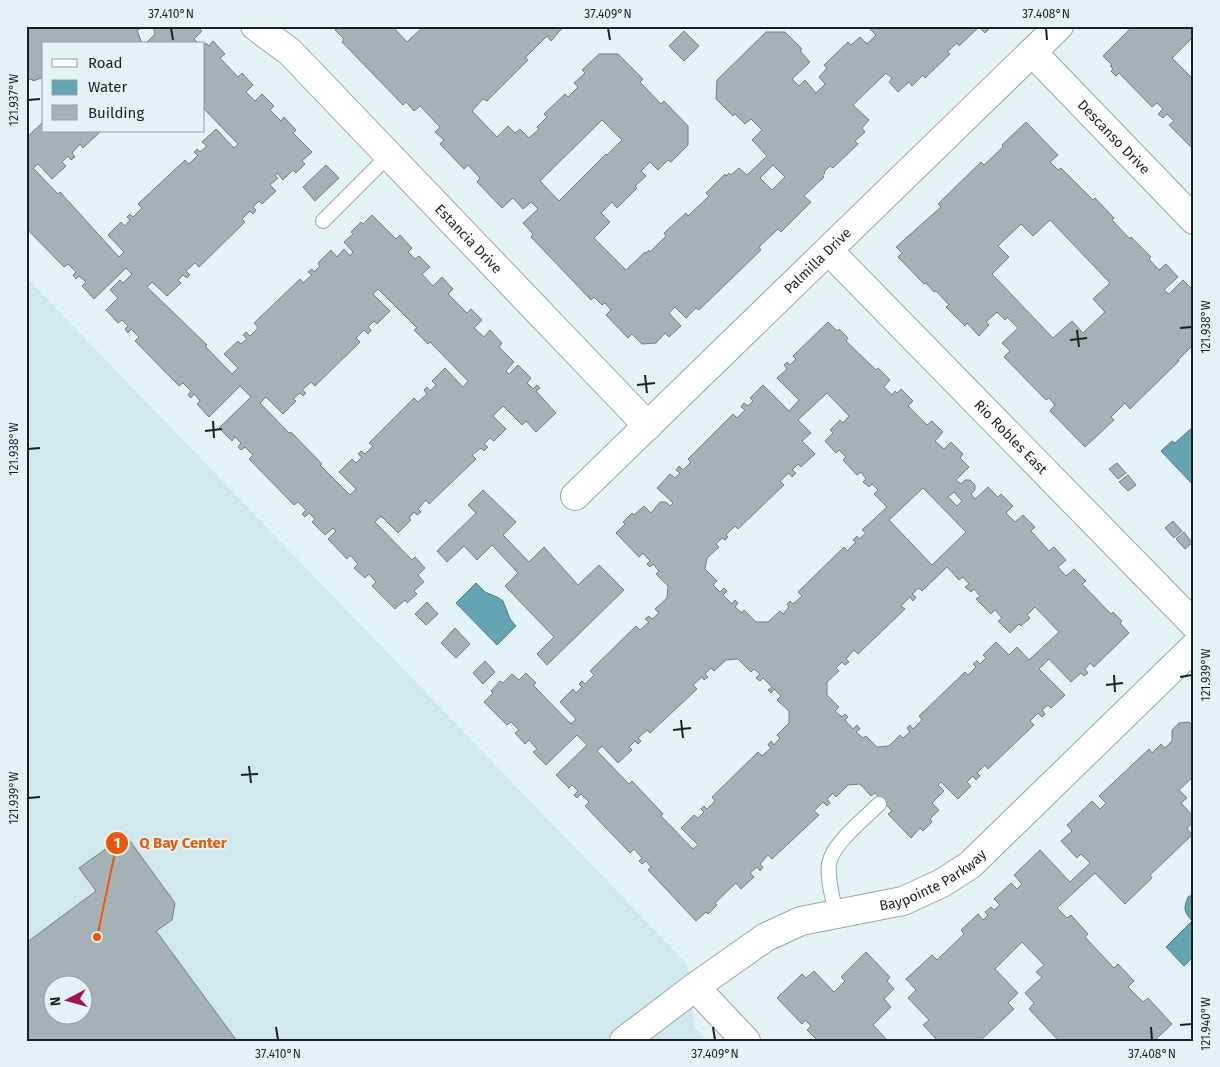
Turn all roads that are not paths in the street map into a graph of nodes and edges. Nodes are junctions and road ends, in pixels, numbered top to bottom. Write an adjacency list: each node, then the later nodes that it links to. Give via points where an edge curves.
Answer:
1 (255, 26): 4 (street, Estancia Drive)
2 (277, 26): 4 (street, Estancia Drive)
3 (1059, 26): 5 (street, Palmilla Drive)
4 (290, 52): 6 (street, Estancia Drive)
5 (1032, 52): 7 (street, Descanso Drive); 9 (street, Palmilla Drive)
6 (389, 155): 8 (lane); 10 (street, Estancia Drive)
7 (1194, 220)
8 (323, 221)
9 (828, 251): 10 (street, Palmilla Drive); 12 (street, Rio Robles East)
10 (648, 426): 11 (street, Palmilla Drive)
11 (575, 496)
12 (1194, 624)
13 (1194, 647): 15 (street, Baypointe Parkway, via 970,865 942,883 903,901)
14 (879, 804): 15 (lane, via 840,842 829,862 829,881)
15 (836, 914): 16 (street, Baypointe Parkway, via 801,921 766,937)
16 (695, 987): 17 (street, Baypointe Parkway); 18 (street)
17 (624, 1041)
18 (746, 1041)

